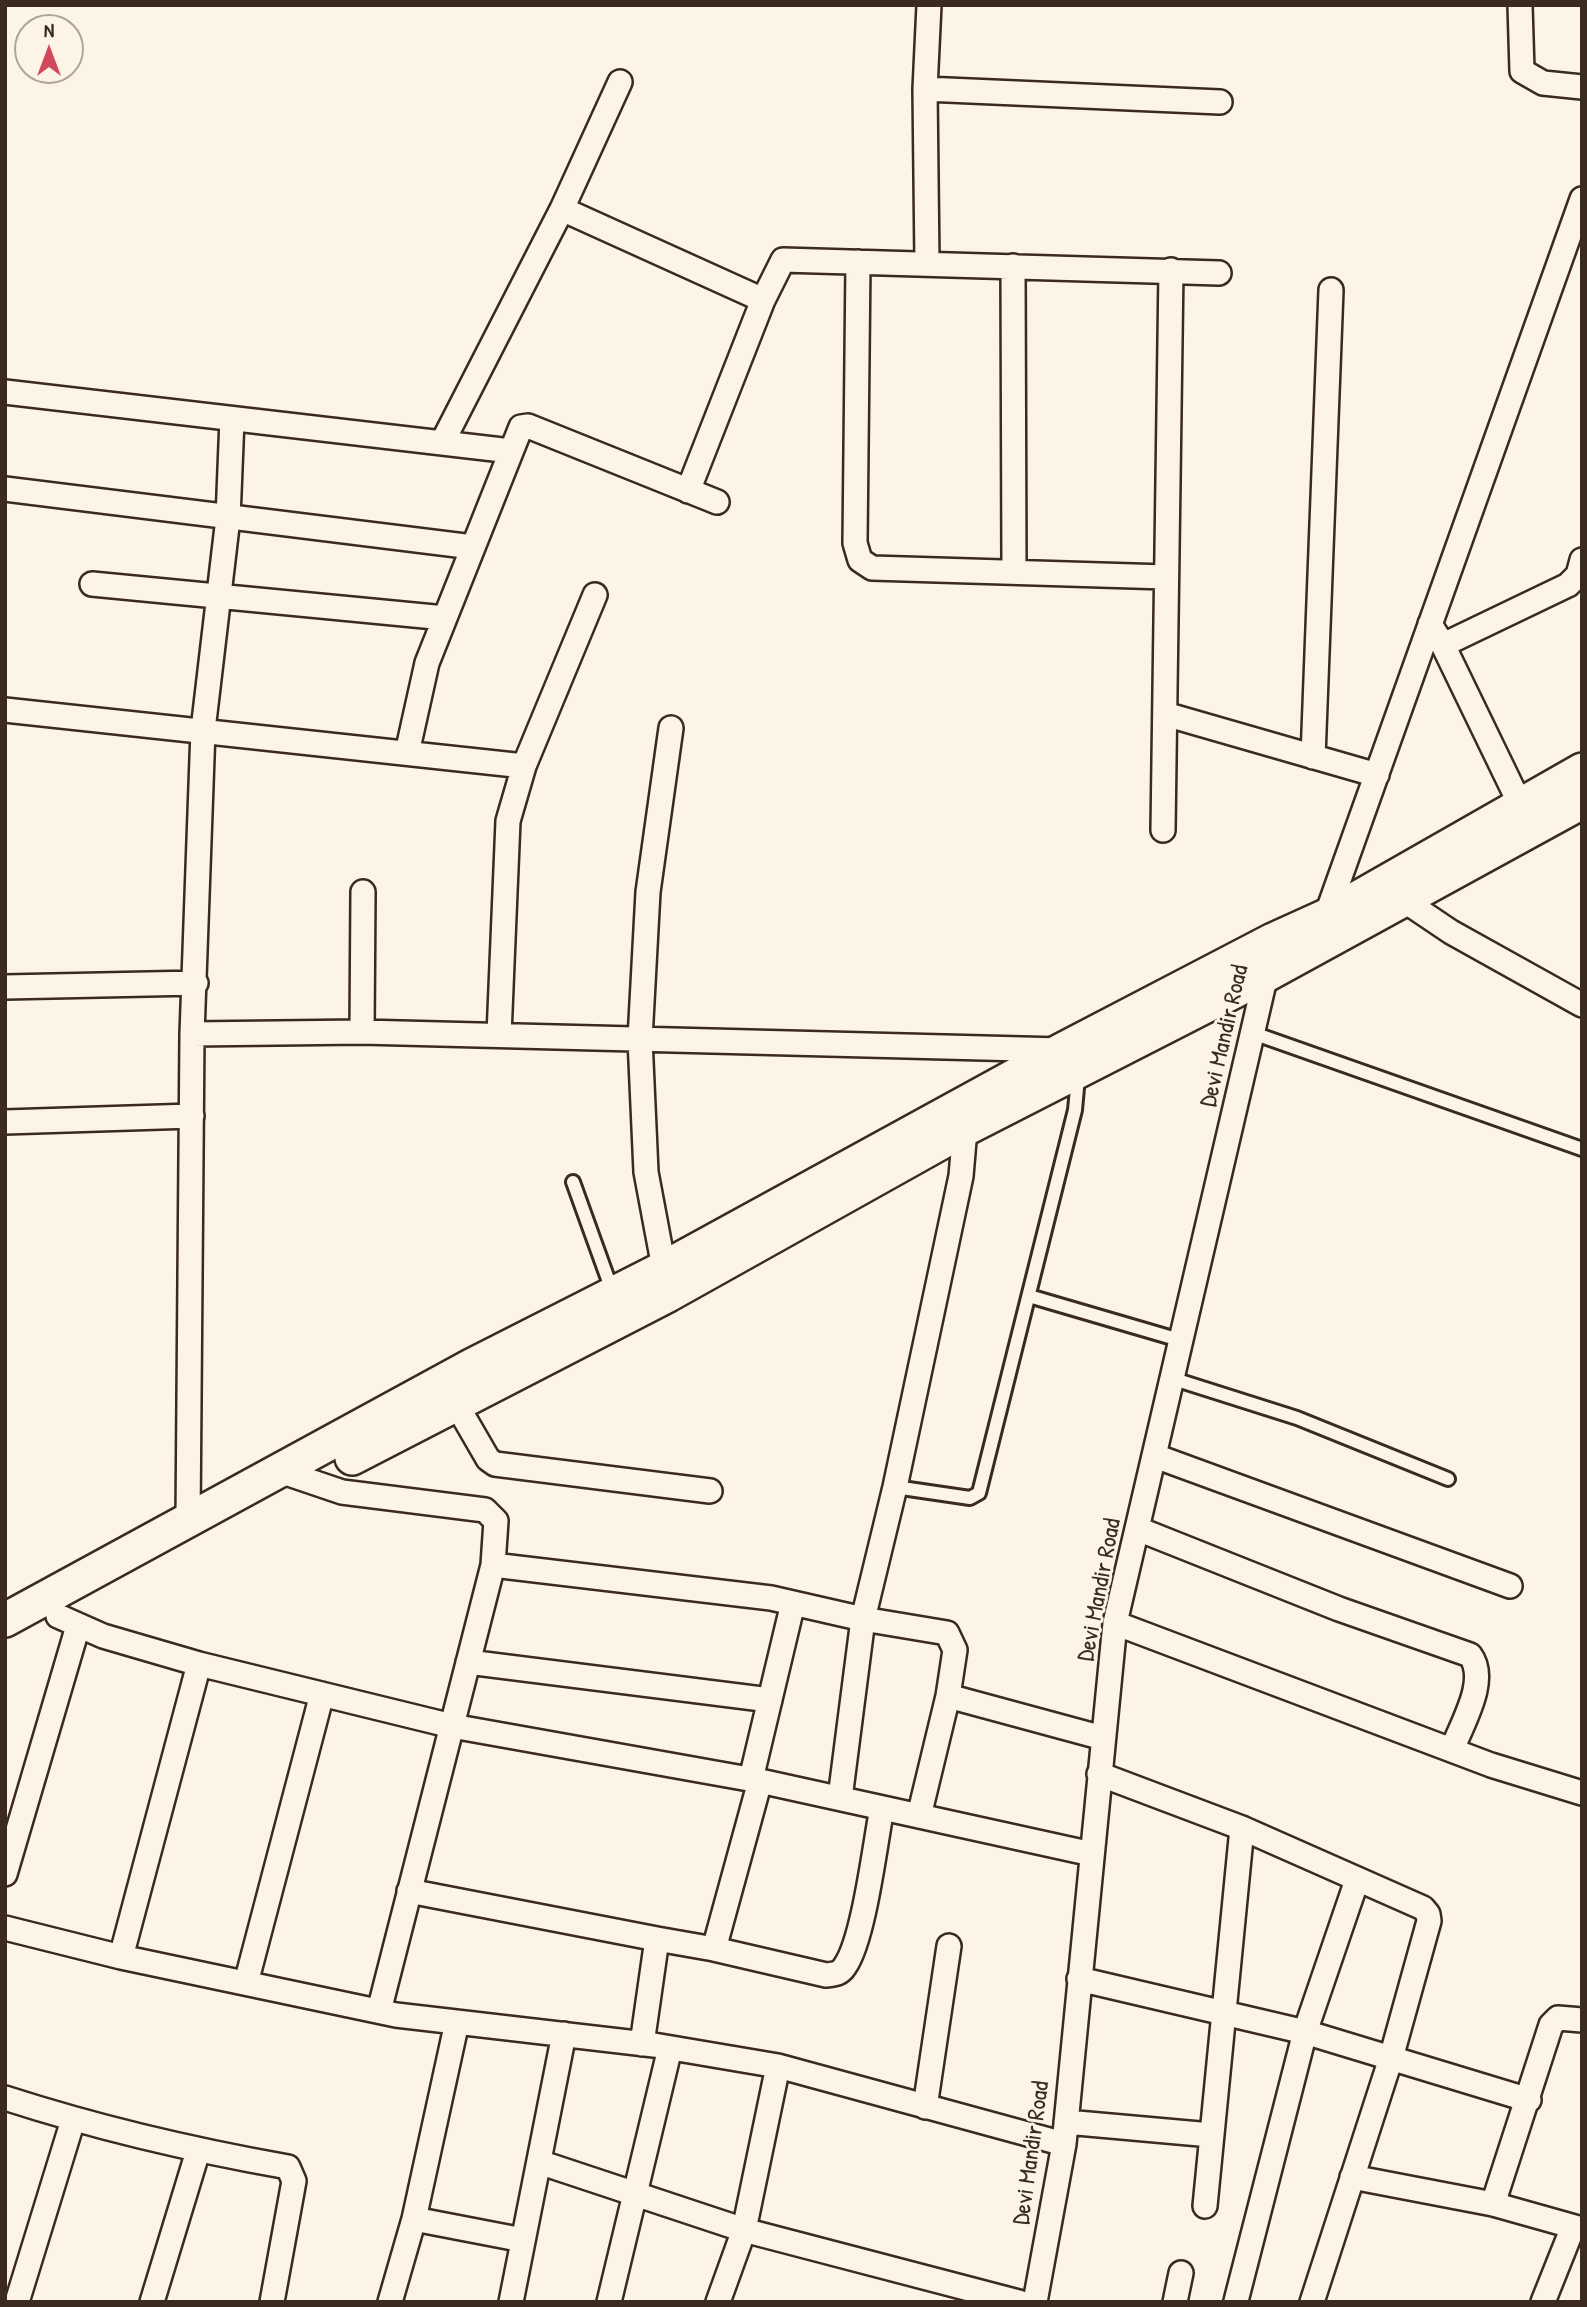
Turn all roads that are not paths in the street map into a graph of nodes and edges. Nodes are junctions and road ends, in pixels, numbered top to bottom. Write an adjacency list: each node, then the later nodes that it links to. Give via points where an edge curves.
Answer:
1 (929, 5): 5 (street)
2 (1520, 5): 4 (street, via 1522,71 1543,83)
3 (620, 82): 8 (street)
4 (1582, 87)
5 (925, 89): 6 (street); 10 (street)
6 (1220, 102)
7 (1582, 199): 32 (street)
8 (562, 209): 15 (street); 18 (street)
9 (858, 262): 10 (street); 15 (street, via 783,260); 26 (street, via 855,543 860,560 872,568)
10 (927, 264): 11 (street)
11 (1013, 266): 12 (street); 26 (street)
12 (1171, 270): 13 (street); 27 (street)
13 (1219, 273)
14 (1331, 290): 39 (street)
15 (763, 299): 21 (street)
16 (5, 392): 17 (street)
17 (232, 419): 18 (street); 23 (street)
18 (442, 443): 19 (street)
19 (511, 451): 21 (street, via 521,427 528,426); 24 (street)
20 (5, 489): 23 (street)
21 (688, 491): 22 (street)
22 (718, 502)
23 (228, 518): 24 (street); 30 (street)
24 (473, 547): 31 (street)
25 (1582, 560): 33 (street, via 1578,575 1568,585)
26 (1014, 570): 27 (street)
27 (1166, 577): 35 (street)
28 (92, 584): 30 (street)
29 (595, 595): 40 (street)
30 (217, 597): 31 (street); 37 (street)
31 (445, 618): 38 (street, via 428,663)
32 (1430, 624): 33 (street); 42 (street)
33 (1443, 645): 44 (street)
34 (5, 710): 37 (street)
35 (1165, 714): 39 (street); 45 (street)
36 (671, 728): 58 (street, via 648,892)
37 (203, 730): 38 (street); 51 (street)
38 (407, 753): 40 (street)
39 (1313, 757): 42 (street)
40 (524, 766): 57 (street, via 508,821)
41 (1582, 770): 44 (street)
42 (1377, 775): 48 (street)
43 (1582, 802): 47 (street)
44 (1520, 804): 48 (street)
45 (1163, 830)
46 (363, 892): 54 (street)
47 (1402, 899): 48 (street); 53 (street, via 1451,932)
48 (1321, 931): 49 (street); 50 (street)
49 (1273, 940): 50 (street, Devi Mandir Road); 59 (street)
50 (1266, 975): 55 (street, Devi Mandir Road); 59 (street)
51 (196, 983): 52 (street); 56 (street)
52 (5, 987)
53 (1582, 1005)
54 (362, 1032): 56 (street); 57 (street)
55 (1253, 1033): 63 (lane); 68 (street, Devi Mandir Road)
56 (192, 1034): 60 (street)
57 (499, 1035): 58 (street)
58 (640, 1039): 59 (street); 65 (street, via 646,1172)
59 (1070, 1060): 62 (street); 65 (street); 66 (lane, via 1075,1110)
60 (192, 1116): 61 (street); 76 (street)
61 (5, 1122)
62 (965, 1129): 67 (street); 74 (street, via 961,1177)
63 (1582, 1149)
64 (573, 1182): 67 (lane)
65 (664, 1268): 67 (street)
66 (1029, 1296): 68 (lane); 74 (lane, via 979,1493 970,1498)
67 (617, 1306): 70 (street); 72 (street, via 471,1366)
68 (1183, 1341): 69 (street, Devi Mandir Road)
69 (1174, 1379): 71 (street, Devi Mandir Road); 73 (lane, via 1297,1418)
70 (455, 1402): 72 (street); 75 (street, via 495,1464)
71 (1155, 1456): 77 (street, Devi Mandir Road); 79 (street)
72 (294, 1476): 76 (street); 78 (street, via 342,1492 485,1510 496,1521); 83 (street)
73 (1448, 1479)
74 (895, 1487): 81 (street)
75 (710, 1491)
76 (188, 1520): 82 (street)
77 (1138, 1529): 84 (street, Devi Mandir Road); 93 (street, via 1470,1655 1478,1666 1477,1681)
78 (493, 1565): 80 (street); 86 (street)
79 (1510, 1586)
80 (793, 1602): 81 (street); 90 (street)
81 (863, 1619): 89 (street, via 947,1633 955,1650); 97 (street)
82 (5, 1620)
83 (68, 1621): 85 (street); 87 (street); 102 (street)
84 (1115, 1623): 92 (street, Devi Mandir Road); 93 (street)
85 (5, 1642)
86 (468, 1662): 90 (street); 91 (street)
87 (199, 1664): 88 (street); 109 (street)
88 (322, 1694): 91 (street); 111 (street)
89 (948, 1696): 92 (street); 99 (street)
90 (770, 1700): 95 (street)
91 (452, 1726): 95 (street); 104 (street)
92 (1103, 1738): 94 (street, Devi Mandir Road)
93 (1452, 1750): 96 (street)
94 (1099, 1774): 100 (street); 101 (street, Devi Mandir Road)
95 (755, 1780): 97 (street); 108 (street)
96 (1582, 1793)
97 (840, 1798): 98 (street)
98 (882, 1808): 99 (street); 108 (street, via 855,1946 837,1974)
99 (919, 1816): 101 (street)
100 (1242, 1828): 103 (street); 113 (street)
101 (1092, 1854): 110 (street, Devi Mandir Road)
102 (5, 1874)
103 (1357, 1880): 116 (street); 120 (street, via 1428,1914)
104 (409, 1891): 106 (street); 112 (street)
105 (5, 1928): 109 (street)
106 (657, 1939): 108 (street); 118 (street)
107 (949, 1946): 124 (street)
108 (714, 1949)
109 (121, 1956): 111 (street)
110 (1079, 1979): 113 (street); 126 (street, Devi Mandir Road)
111 (246, 1983): 112 (street)
112 (379, 2011): 115 (street)
113 (1222, 2011): 116 (street); 127 (street)
114 (1582, 2020): 123 (street, via 1559,2018 1551,2025)
115 (457, 2022): 117 (street); 134 (street)
116 (1305, 2032): 120 (street); 139 (street)
117 (564, 2034): 118 (street); 129 (street)
118 (642, 2043): 119 (street)
119 (670, 2048): 121 (street); 131 (street)
120 (1391, 2058): 123 (street); 130 (street)
121 (778, 2066): 124 (street); 136 (street)
122 (5, 2098): 125 (street)
123 (1529, 2100): 132 (street)
124 (925, 2107): 126 (street)
125 (73, 2120): 128 (street); 140 (street)
126 (1065, 2133): 127 (street); 148 (street, Devi Mandir Road)
127 (1211, 2135): 133 (street)
128 (198, 2151): 141 (street); 142 (street, via 288,2167 293,2173)
129 (539, 2162): 131 (street); 137 (street)
130 (1352, 2177): 132 (street); 150 (street)
131 (635, 2194): 136 (street); 145 (street)
132 (1493, 2204): 135 (street)
133 (1205, 2206)
134 (414, 2219): 137 (street); 143 (street)
135 (1577, 2228): 151 (street)
136 (744, 2230): 146 (street); 147 (street)
137 (523, 2240): 144 (street)
138 (1181, 2273): 149 (street)
139 (1236, 2301)
140 (17, 2302)
141 (152, 2302)
142 (272, 2302)
143 (390, 2302)
144 (511, 2302)
145 (609, 2302)
146 (718, 2302)
147 (1019, 2302)
148 (1035, 2302)
149 (1175, 2302)
150 (1312, 2302)
151 (1544, 2302)

